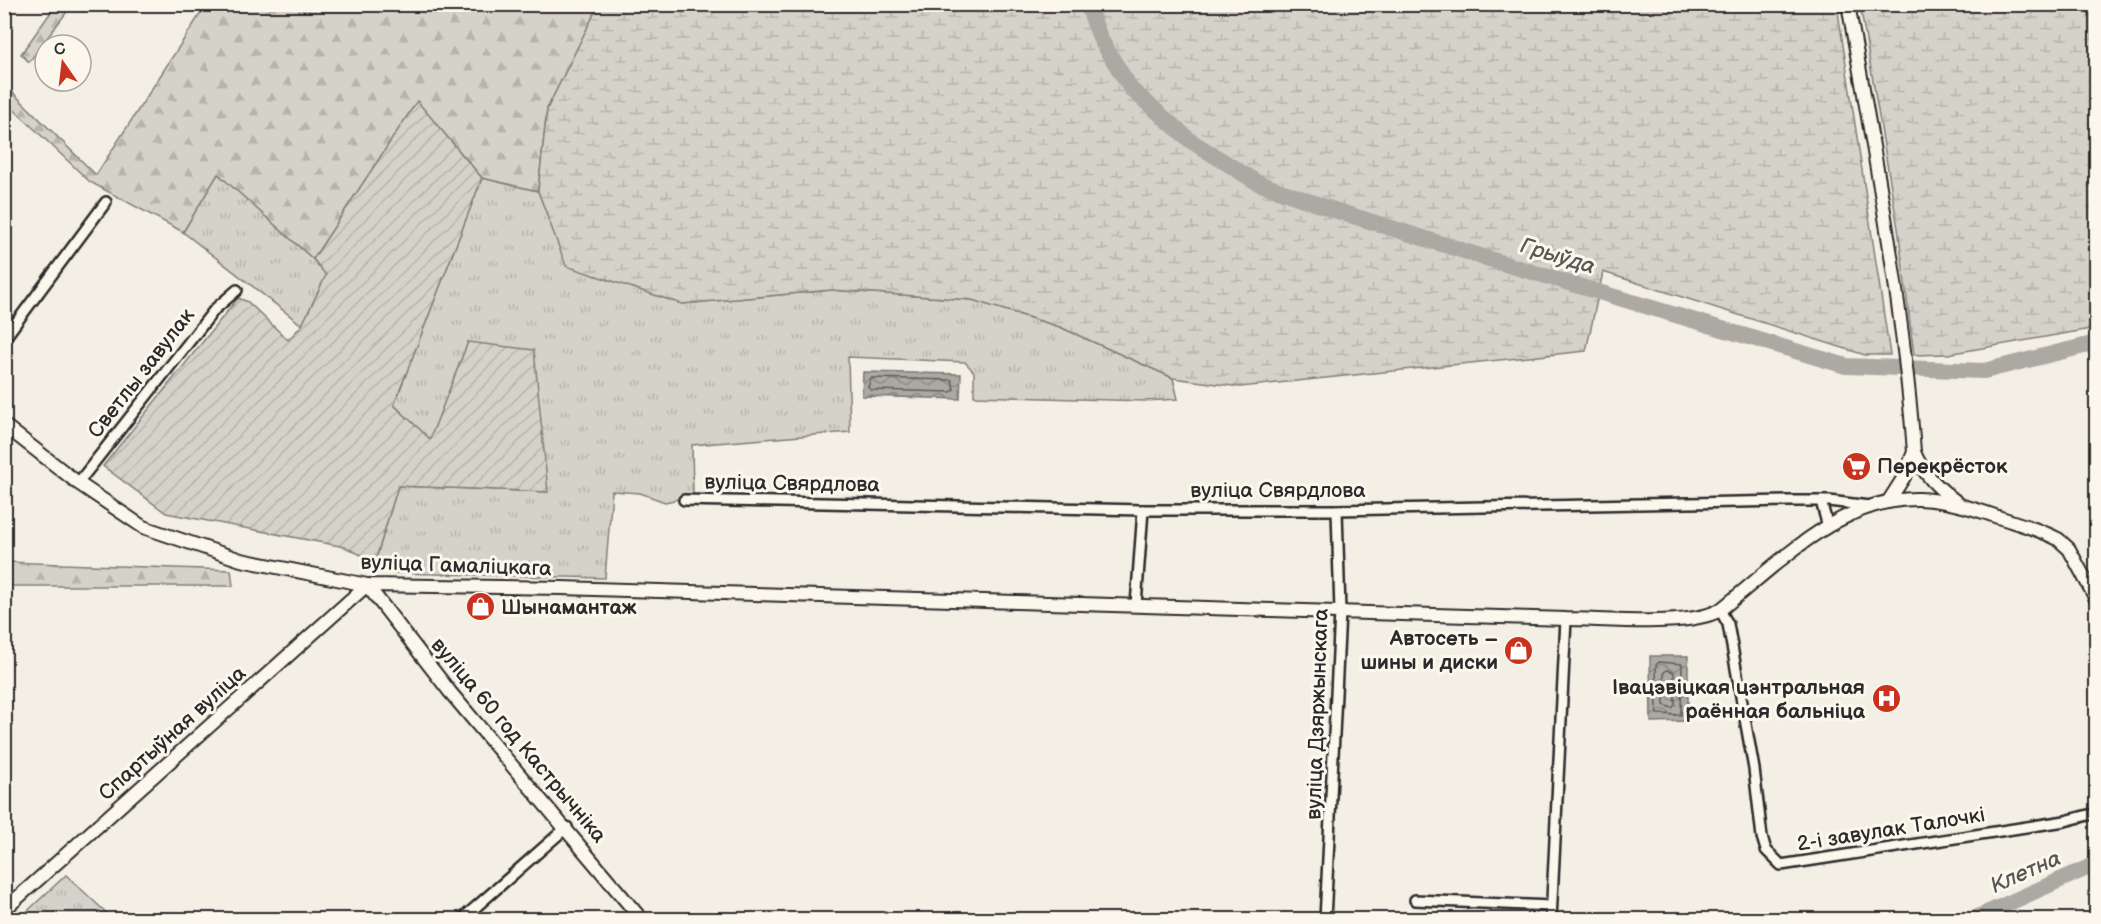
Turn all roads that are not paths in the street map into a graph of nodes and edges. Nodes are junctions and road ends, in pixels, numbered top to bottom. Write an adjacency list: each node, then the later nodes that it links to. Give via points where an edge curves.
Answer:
1 (1848, 4): 6 (street, via 1899,316)
2 (106, 202): 4 (street)
3 (237, 290): 7 (street, Светлы завулак, via 215,309)
4 (4, 339)
5 (4, 425): 7 (street, вуліца Гамаліцкага)
6 (1914, 452): 10 (street); 11 (street, via 1930,478)
7 (78, 483): 16 (street, вуліца Гамаліцкага, via 143,527 241,560)
8 (684, 500): 13 (street, вуліца Свярдлова)
9 (1821, 501): 12 (street, вуліца Свярдлова); 14 (street, вуліца Свярдлова); 15 (street)
10 (1888, 502): 11 (street, вуліца Свярдлова, via 1918,499); 12 (street, вуліца Свярдлова)
11 (1960, 505): 18 (street, via 2058,539 2069,549)
12 (1871, 506): 15 (street, вуліца Свярдлова)
13 (1143, 510): 14 (street, вуліца Свярдлова); 19 (street)
14 (1337, 510): 21 (street, вуліца Дзяржынскага)
15 (1828, 527): 20 (street, вуліца Свярдлова)
16 (367, 585): 17 (street, вуліца Гамаліцкага); 24 (street, вуліца 60 год Кастрычніка, via 450,692); 27 (street, Спартыўная вуліца)
17 (803, 595): 19 (street, вуліца Свярдлова)
18 (2097, 599)
19 (1136, 605): 21 (street, вуліца Свярдлова)
20 (1720, 610): 22 (street, вуліца Свярдлова, via 1709,616 1685,619); 23 (street, 2-і завулак Талочкі, via 1731,640 1762,837 1766,850 1781,865)
21 (1340, 612): 22 (street, вуліца Свярдлова); 30 (street, вуліца Дзяржынскага)
22 (1566, 618): 26 (street)
23 (2097, 813)
24 (567, 827): 28 (street); 29 (street, вуліца 60 год Кастрычніка)
25 (1415, 900): 26 (street)
26 (1551, 906): 31 (street)
27 (4, 910)
28 (461, 920)
29 (642, 920)
30 (1325, 920)
31 (1551, 920)

